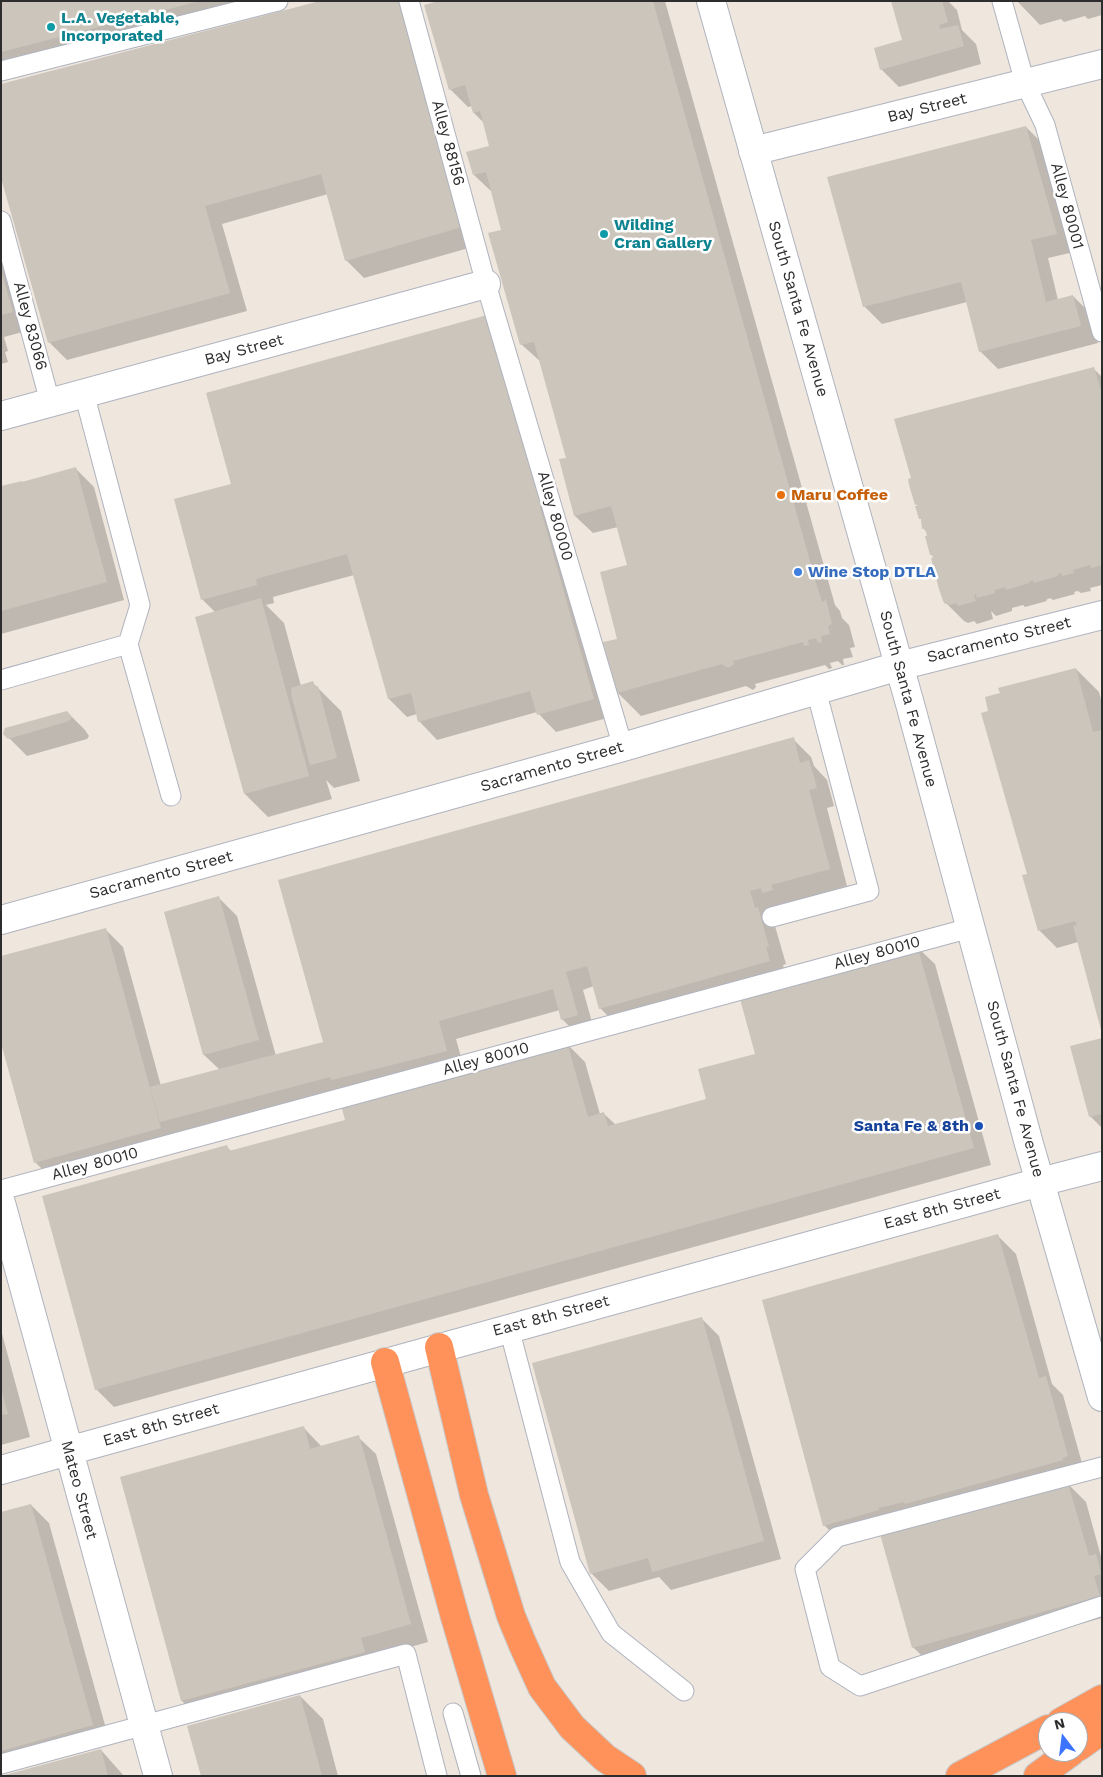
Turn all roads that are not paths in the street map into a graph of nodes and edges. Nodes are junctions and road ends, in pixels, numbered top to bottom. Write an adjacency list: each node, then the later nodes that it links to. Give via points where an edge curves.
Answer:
1 (278, 1): 6 (lane)
2 (409, 1): 10 (lane, Alley 88156)
3 (711, 1): 8 (street, South Santa Fe Avenue)
4 (1002, 1): 7 (lane, Alley 80001)
5 (1102, 64): 7 (street, Bay Street)
6 (1, 71)
7 (1025, 83): 8 (street, Bay Street); 11 (lane, Alley 80001, via 1045,125)
8 (753, 151): 17 (street, South Santa Fe Avenue)
9 (1, 221): 13 (lane, Alley 83066)
10 (486, 284): 12 (street, Bay Street); 20 (lane, Alley 80000)
11 (1102, 332)
12 (84, 393): 13 (street, Bay Street); 16 (lane, via 140,604)
13 (50, 402): 14 (street, Bay Street)
14 (1, 416)
15 (1102, 615): 17 (street, Sacramento Street)
16 (128, 644): 18 (lane); 21 (lane)
17 (899, 666): 19 (street, Sacramento Street); 24 (street, South Santa Fe Avenue)
18 (1, 680)
19 (816, 690): 20 (street, Sacramento Street); 22 (lane, via 869,891)
20 (623, 747): 23 (street, Sacramento Street)
21 (171, 796)
22 (772, 917)
23 (1, 920)
24 (970, 928): 26 (street, South Santa Fe Avenue); 27 (lane, Alley 80010)
25 (1102, 1166): 26 (street, East 8th Street)
26 (1040, 1182): 29 (street, East 8th Street); 32 (street, South Santa Fe Avenue)
27 (1, 1190)
28 (1, 1203): 33 (street, Mateo Street)
29 (509, 1328): 30 (street, East 8th Street); 37 (lane, via 570,1562 611,1633)
30 (439, 1347): 31 (street, East 8th Street); 51 (highway, via 474,1495 511,1616 542,1687 572,1727 605,1758)
31 (385, 1362): 33 (street, East 8th Street); 50 (highway)
32 (1102, 1397)
33 (68, 1451): 35 (street, East 8th Street); 41 (street, Mateo Street)
34 (1102, 1467): 36 (lane, via 837,1537 804,1569 830,1668 860,1686)
35 (1, 1470)
36 (1102, 1606)
37 (684, 1691)
38 (1102, 1699): 39 (highway)
39 (1078, 1712)
40 (453, 1713): 49 (lane)
41 (144, 1724): 46 (lane); 47 (street, Mateo Street); 48 (lane, via 406,1654)
42 (1102, 1730): 44 (highway)
43 (1038, 1734): 52 (highway)
44 (1088, 1740)
45 (1057, 1762): 53 (highway)
46 (1, 1764)
47 (158, 1776)
48 (437, 1776)
49 (471, 1776)
50 (502, 1776)
51 (632, 1776)
52 (960, 1776)
53 (1038, 1776)

